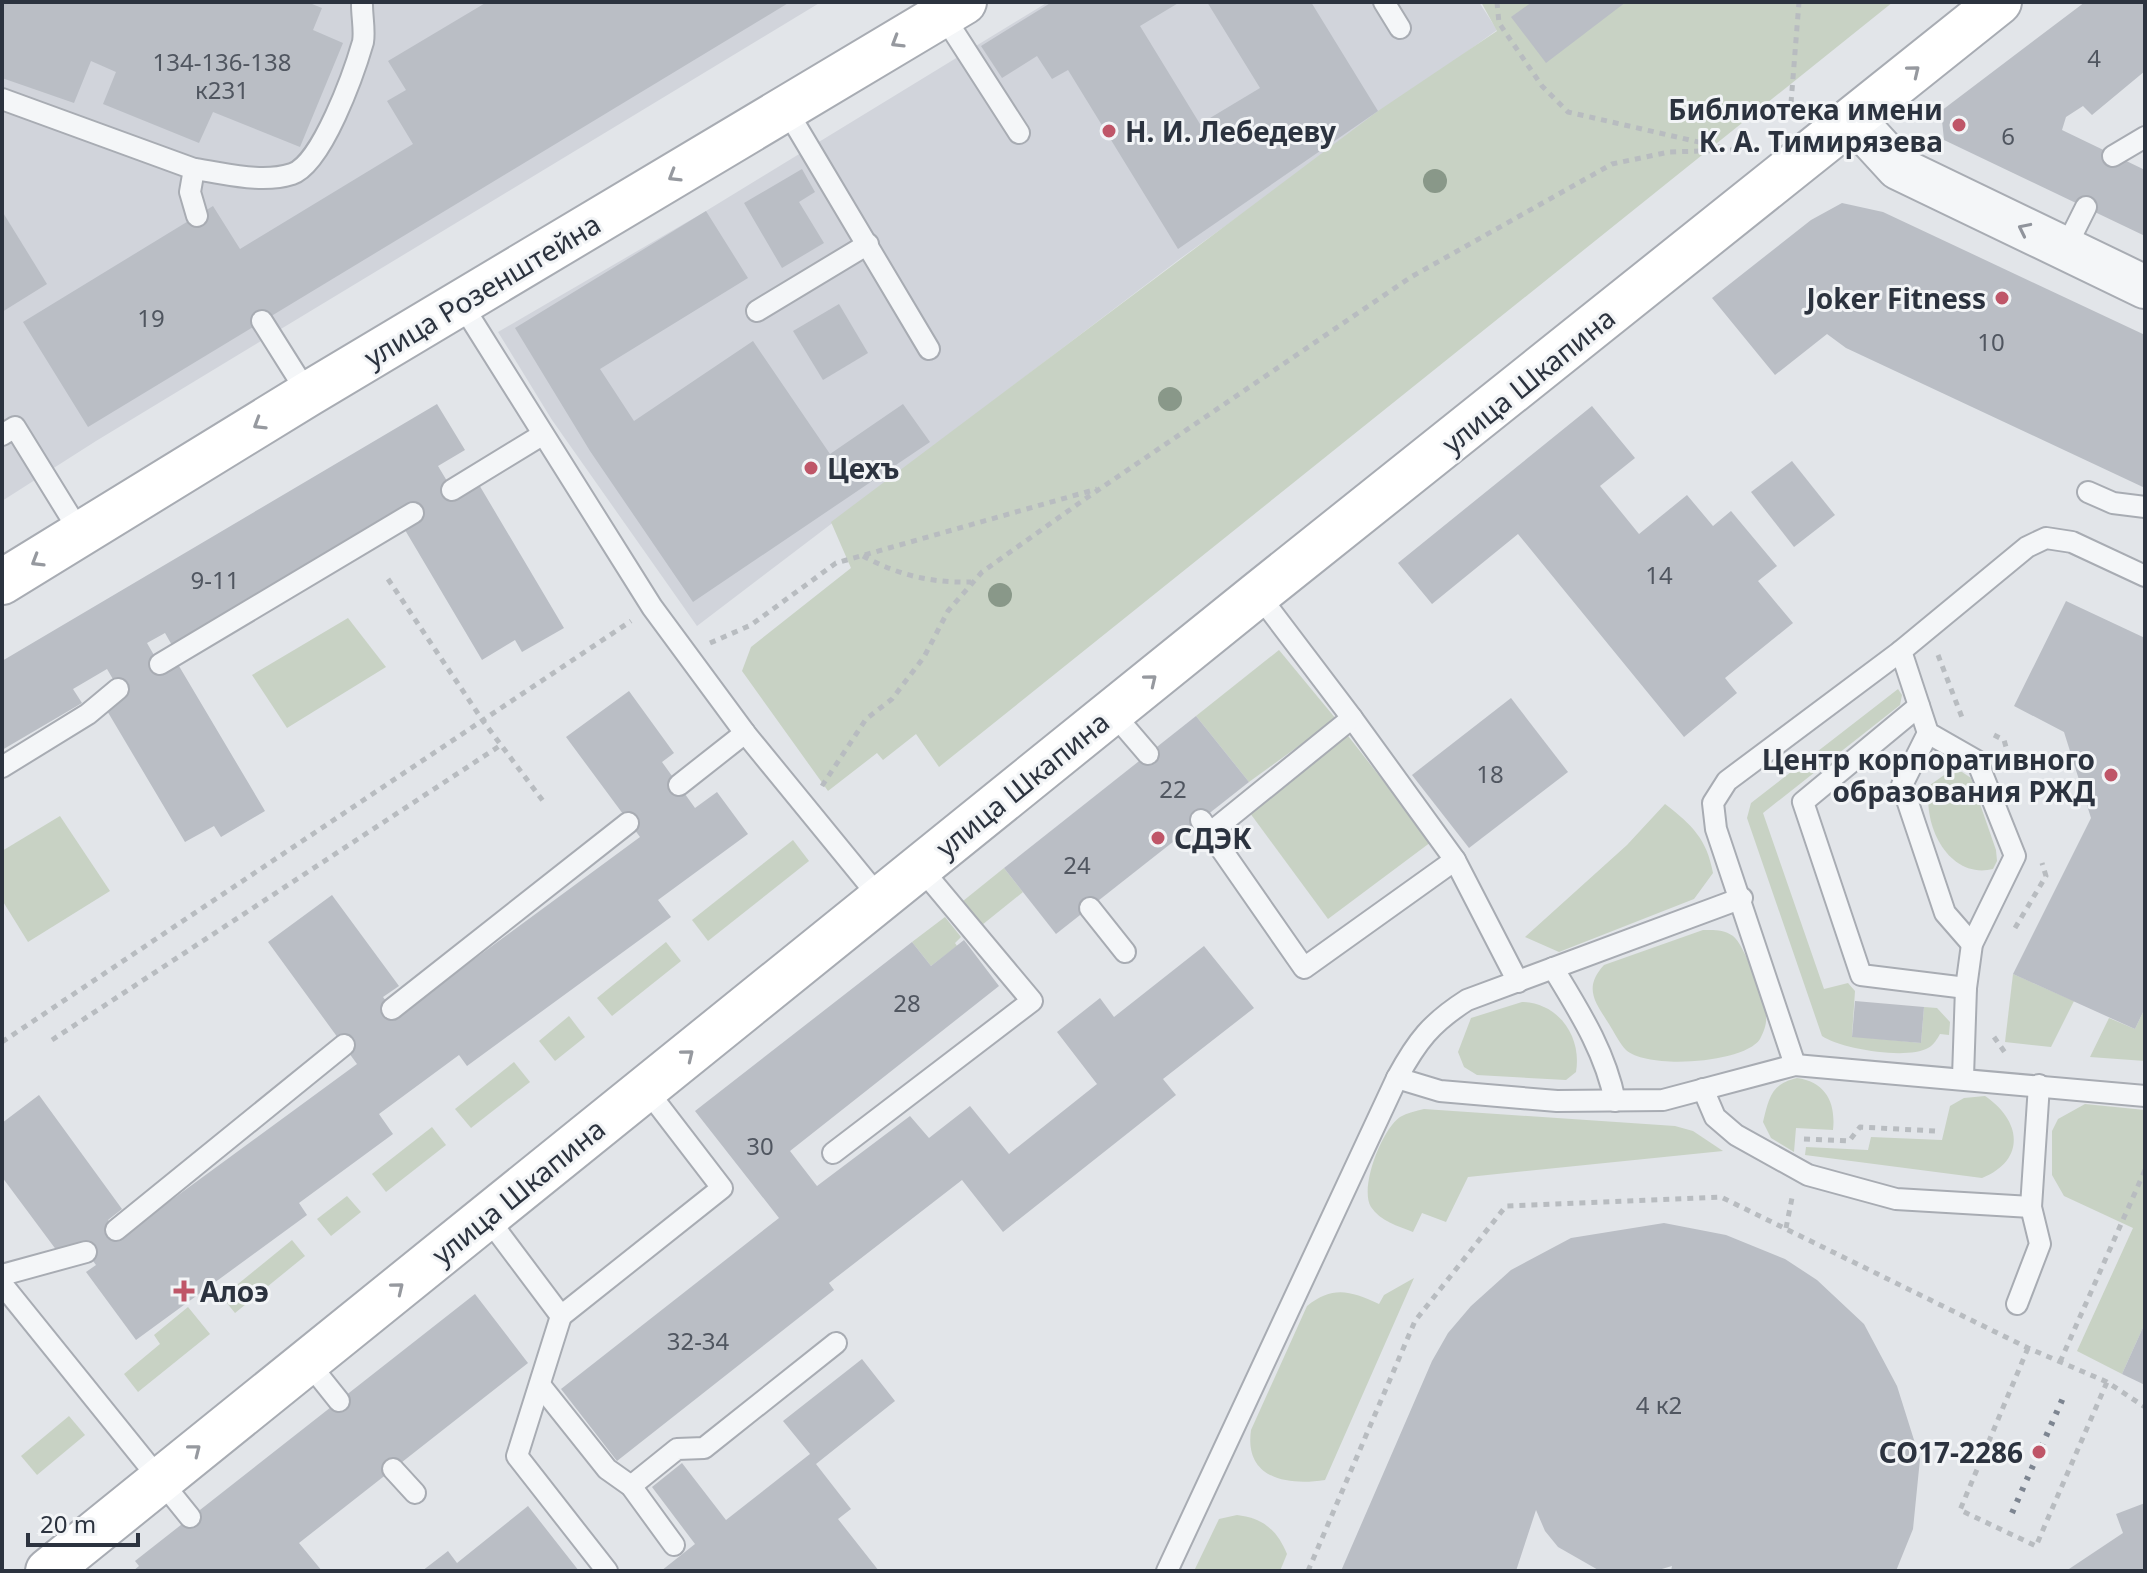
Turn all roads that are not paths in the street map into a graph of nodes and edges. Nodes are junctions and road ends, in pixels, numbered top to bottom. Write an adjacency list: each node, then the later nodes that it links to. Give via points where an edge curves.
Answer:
1 (1384, 2): 5 (lane)
2 (1999, 2): 8 (main road, улица Шкапина, one-way to 2)
3 (359, 3): 12 (lane, via 364,39 312,160 294,174 266,179)
4 (954, 8): 7 (main road, улица Розенштейна, one-way to 7); 9 (lane)
5 (1400, 28)
6 (2, 99): 12 (lane)
7 (786, 109): 15 (lane); 18 (main road, улица Розенштейна, one-way to 18)
8 (1854, 120): 16 (street, one-way to 8, via 1898,168); 32 (main road, улица Шкапина)
9 (1019, 133)
10 (2144, 138): 11 (lane)
11 (2113, 156)
12 (194, 169): 14 (lane, via 190,192)
13 (2086, 207): 16 (lane)
14 (197, 216)
15 (868, 244): 19 (lane); 21 (lane)
16 (2065, 249): 17 (street)
17 (2145, 287)
18 (461, 303): 22 (main road, улица Розенштейна); 24 (lane)
19 (757, 311)
20 (262, 321): 22 (lane)
21 (929, 349)
22 (308, 394): 29 (main road, улица Розенштейна, one-way to 29)
23 (2, 435): 29 (lane, via 15,427)
24 (542, 435): 25 (lane); 39 (lane, via 652,607)
25 (452, 490)
26 (2088, 492): 27 (lane, via 2113,503)
27 (2145, 507)
28 (413, 513): 34 (lane)
29 (81, 534): 31 (main road, улица Розенштейна, one-way to 31)
30 (2145, 576): 33 (lane, via 2072,542 2046,538 2027,547)
31 (2, 582)
32 (1258, 594): 37 (main road, улица Шкапина, one-way to 32); 38 (lane)
33 (1901, 651): 36 (lane); 48 (lane, via 1727,781 1713,803 1716,829)
34 (160, 664)
35 (118, 689): 42 (lane, via 88,714)
36 (1919, 706): 40 (lane); 54 (lane, via 1803,802 1861,975)
37 (1112, 712): 41 (lane); 46 (main road, улица Шкапина)
38 (1352, 718): 45 (lane); 45 (lane, via 1206,826 1304,968)
39 (745, 733): 43 (lane); 47 (lane)
40 (1928, 733): 50 (lane, via 1902,785 1945,913); 50 (lane, via 1977,761 2015,856)
41 (1148, 754)
42 (2, 767)
43 (679, 785)
44 (628, 823): 55 (lane)
45 (1455, 860): 53 (lane)
46 (919, 866): 47 (main road, улица Шкапина); 65 (lane, via 1032,1001)
47 (880, 898): 61 (main road, улица Шкапина, one-way to 47)
48 (1742, 898): 52 (lane); 57 (lane)
49 (1090, 908): 51 (lane)
50 (1972, 944): 54 (lane)
51 (1125, 952)
52 (1553, 968): 53 (lane); 64 (lane, via 1597,1043)
53 (1518, 982): 59 (lane, via 1467,1000 1437,1019)
54 (1966, 988): 58 (lane)
55 (392, 1009)
56 (344, 1045): 68 (lane)
57 (1795, 1065): 58 (lane); 62 (lane)
58 (1963, 1077): 60 (lane)
59 (1397, 1078): 64 (lane, via 1440,1091); 86 (lane)
60 (2039, 1085): 63 (lane); 66 (lane)
61 (646, 1089): 67 (main road, улица Шкапина); 73 (lane, via 722,1188)
62 (1703, 1089): 64 (lane, via 1663,1100); 66 (lane, via 1715,1117 1736,1135 1808,1175 1896,1199)
63 (2145, 1096)
64 (1615, 1101)
65 (833, 1153)
66 (2031, 1207): 72 (lane, via 2040,1244)
67 (486, 1216): 73 (lane); 75 (main road, улица Шкапина, one-way to 67)
68 (116, 1230)
69 (86, 1252): 70 (lane)
70 (2, 1275)
71 (2, 1284): 79 (lane)
72 (2017, 1304)
73 (561, 1316): 76 (lane)
74 (836, 1343): 80 (lane, via 704,1448 677,1449)
75 (307, 1361): 77 (lane); 79 (main road, улица Шкапина, one-way to 75)
76 (540, 1385): 80 (lane, via 607,1469); 85 (lane, via 517,1456)
77 (339, 1401)
78 (393, 1469): 81 (lane)
79 (160, 1478): 82 (lane); 84 (main road, улица Шкапина)
80 (631, 1486): 83 (lane)
81 (415, 1493)
82 (190, 1517)
83 (674, 1545)
84 (48, 1571)
85 (607, 1571)
86 (1167, 1571)

